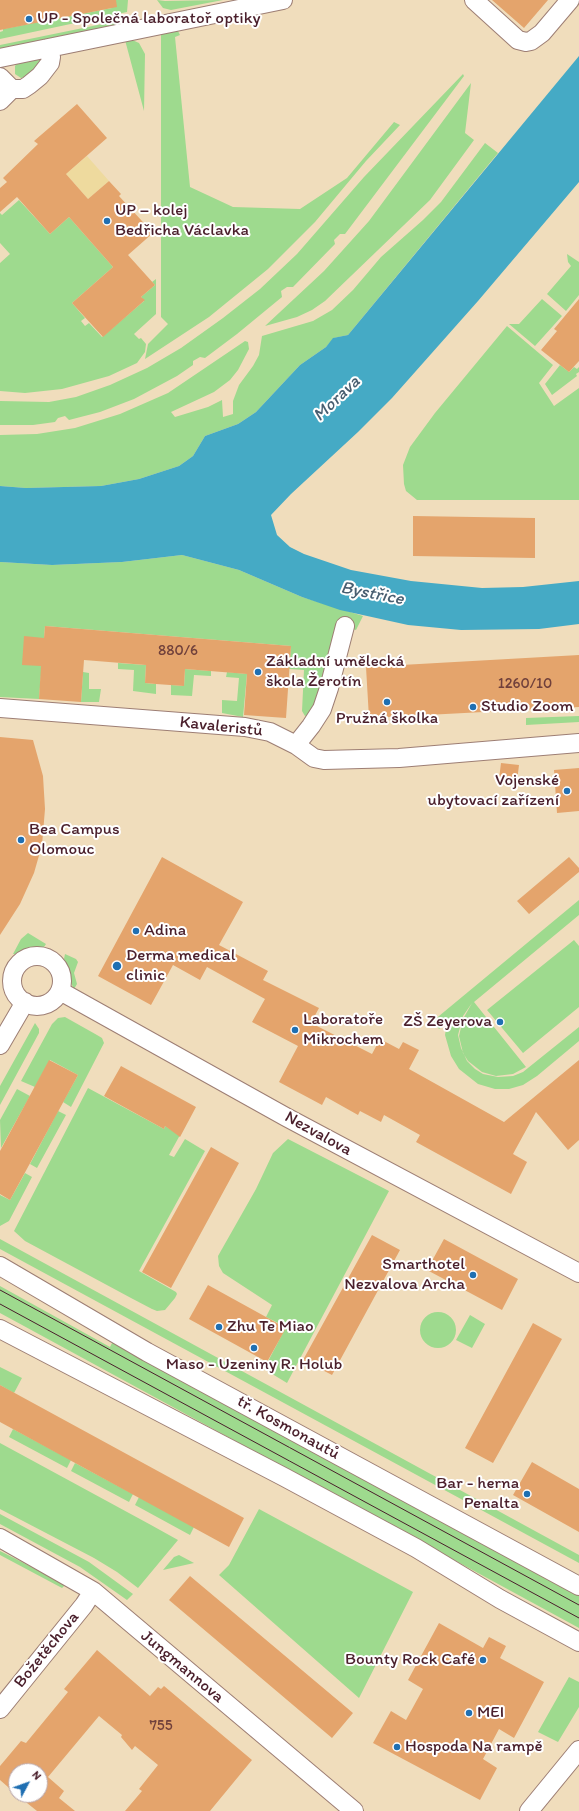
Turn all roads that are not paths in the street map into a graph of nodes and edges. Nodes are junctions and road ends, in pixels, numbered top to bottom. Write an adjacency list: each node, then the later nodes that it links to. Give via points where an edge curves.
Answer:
1 (283, 0): 4 (street)
2 (474, 0): 3 (street, via 518,40 526,42 532,41 542,33)
3 (570, 0)
4 (48, 48): 5 (street); 6 (street, via 50,63 40,76 23,88)
5 (0, 58)
6 (4, 89)
7 (345, 626): 10 (street, via 322,709)
8 (0, 708): 10 (street, Kavaleristů, via 245,727 270,732)
9 (579, 743): 10 (street, Kavaleristů, via 399,758 330,760 314,758)
10 (296, 745)
11 (60, 990): 12 (street, via 56,997 43,1005); 12 (street, via 62,975 53,961 46,957 29,957 16,968 13,976 16,992); 15 (street, Nezvalova, via 286,1117)
12 (25, 1002): 13 (street)
13 (0, 1045)
14 (0, 1266): 18 (street, tř. Kosmonautů, via 147,1352)
15 (579, 1273)
16 (0, 1329): 20 (street, via 416,1548 500,1599)
17 (0, 1538): 19 (street, Jungmannova)
18 (579, 1586)
19 (93, 1591): 21 (street, Božetěchova); 23 (street, Jungmannova, via 308,1775)
20 (579, 1642)
21 (0, 1709)
22 (579, 1750): 24 (street)
23 (354, 1811)
24 (529, 1811)

